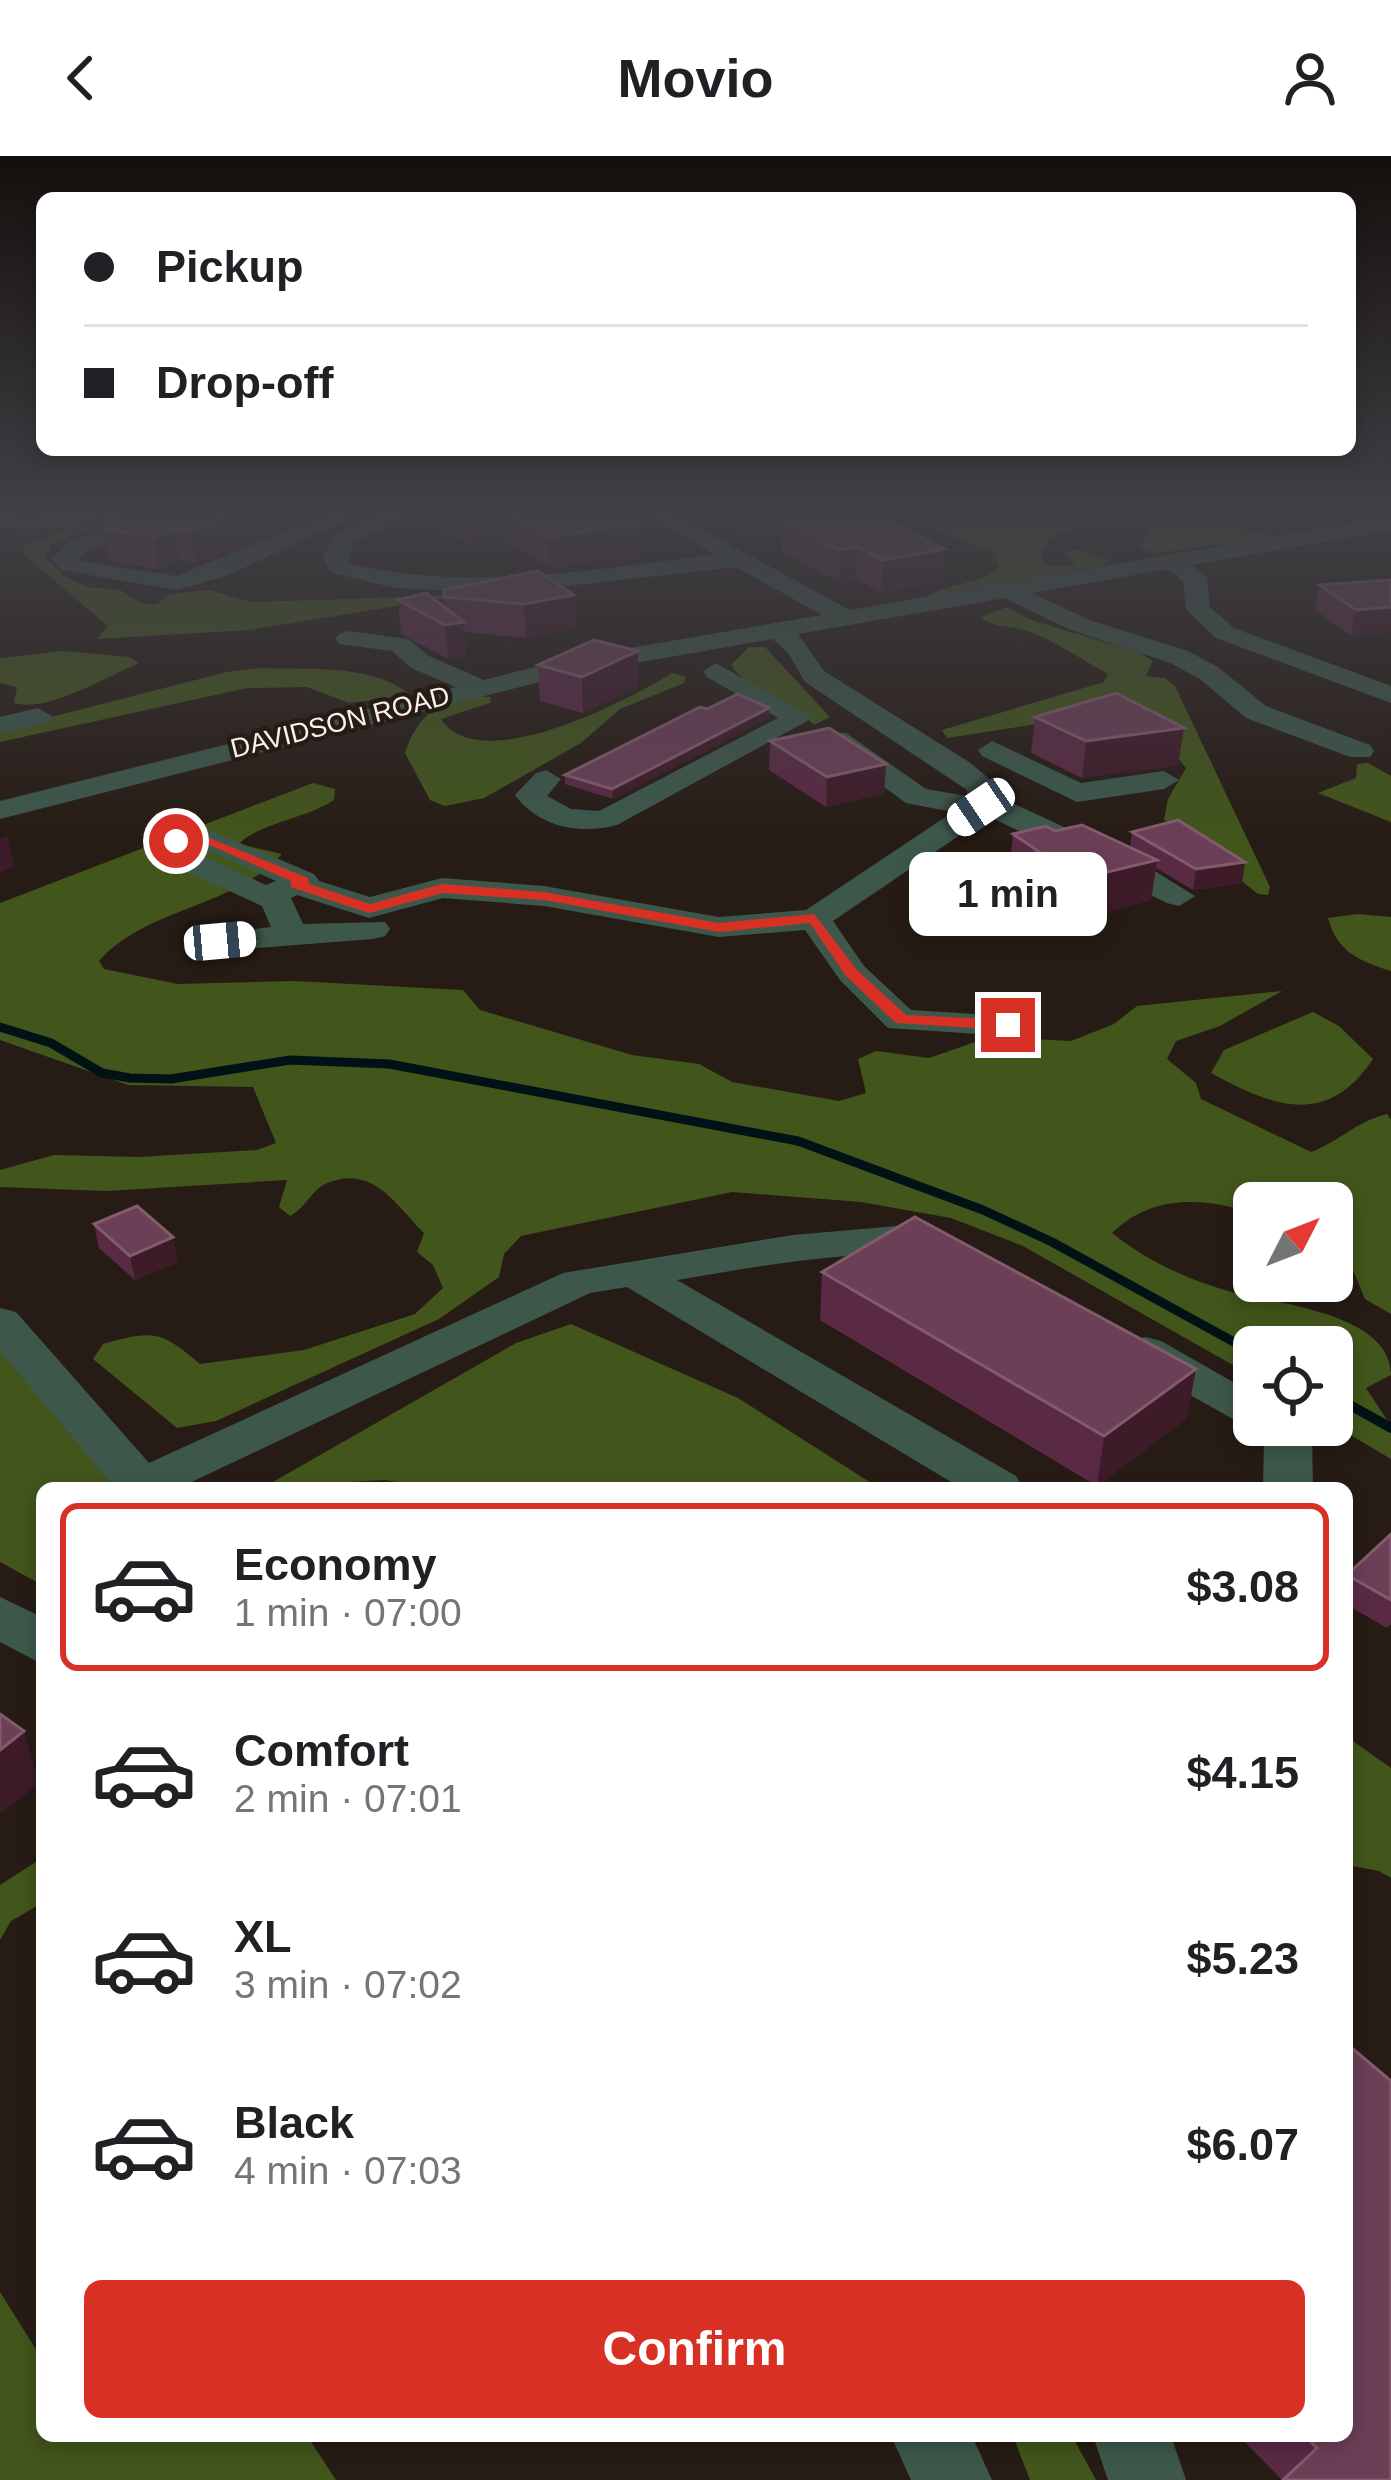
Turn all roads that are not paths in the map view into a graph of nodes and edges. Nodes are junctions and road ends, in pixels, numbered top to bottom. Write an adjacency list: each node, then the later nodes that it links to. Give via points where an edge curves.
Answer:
1 (811, 620): 4 (street, DAVIDSON ROAD)
2 (1069, 620): 15 (street, via 1179,657 1256,712)
3 (1211, 620): 7 (street, via 1225,633)
4 (778, 630): 8 (street, DAVIDSON ROAD); 16 (street, via 814,676)
5 (348, 639): 8 (street, via 399,644)
6 (716, 671): 17 (street, via 799,718 606,819 574,819 538,805 530,795)
7 (1377, 686): 9 (street)
8 (479, 687): 20 (street, DAVIDSON ROAD)
9 (1391, 695)
10 (38, 716): 11 (street)
11 (0, 725)
12 (832, 736): 19 (street, via 916,797)
13 (1028, 740): 14 (street)
14 (992, 750): 16 (street); 18 (street, via 1077,793)
15 (1360, 751)
16 (943, 758): 19 (street, via 982,788)
17 (546, 779)
18 (1164, 780)
19 (981, 804): 21 (street); 24 (street)
20 (0, 810)
21 (1060, 839): 22 (street); 23 (street, via 1137,869)
22 (1022, 850)
23 (1179, 896)
24 (814, 919): 26 (street, via 719,927 544,896 442,889 369,908 285,889); 28 (street, via 851,973 902,1020)
25 (373, 929): 26 (street)
26 (291, 935): 27 (street)
27 (220, 941)
28 (1008, 1025)
29 (978, 1270): 30 (street, via 897,1239)
30 (634, 1273): 36 (street, via 579,1282); 37 (street)
31 (0, 1322): 35 (street)
32 (1118, 1336): 33 (street)
33 (1233, 1402)
34 (1288, 1446): 38 (street)
35 (138, 1482)
36 (153, 1482)
37 (988, 1482)
38 (1288, 1482)
39 (0, 1616): 40 (street)
40 (36, 1640)
41 (933, 2442): 43 (street)
42 (1134, 2442): 44 (street)
43 (953, 2480)
44 (1147, 2480)

